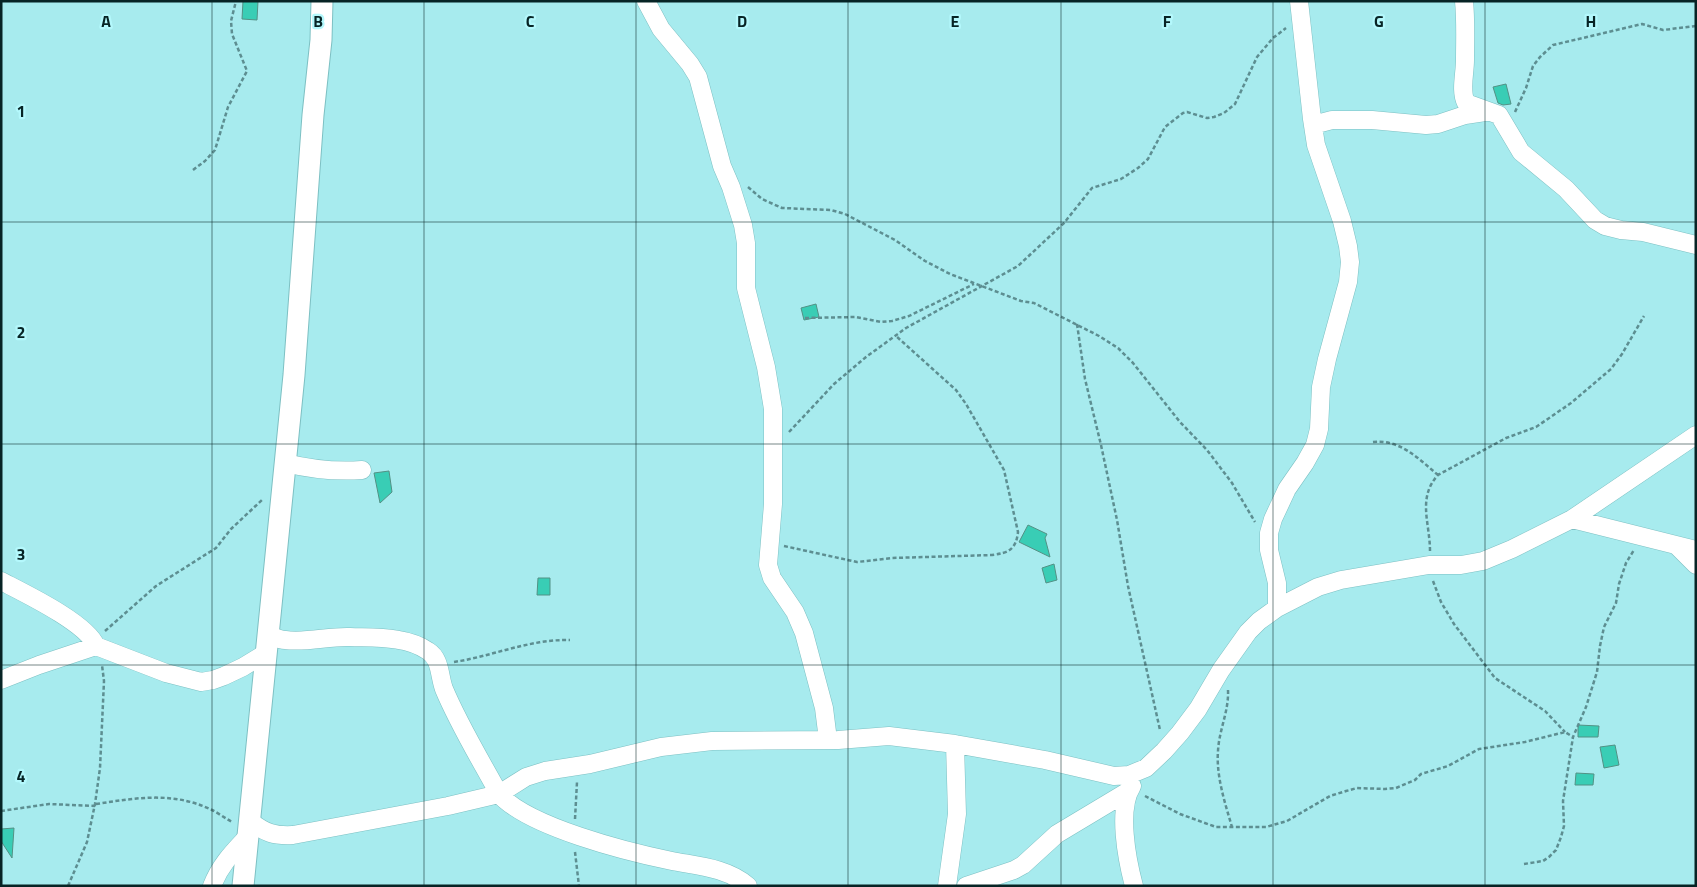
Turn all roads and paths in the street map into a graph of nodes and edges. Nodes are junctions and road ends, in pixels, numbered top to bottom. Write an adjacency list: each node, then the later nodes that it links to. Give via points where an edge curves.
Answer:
1 (236, 1): 10 (path, via 231,21 232,34 247,71 228,107 215,150)
2 (322, 1): 23 (street)
3 (646, 1): 21 (street, via 660,29 698,77 722,166 743,225 746,288 773,409)
4 (1464, 1): 7 (street, via 1463,95 1469,105)
5 (1300, 9): 8 (street); 14 (path, via 1257,57 1235,104 1214,117 1183,113 1165,127 1148,159 1138,168 1121,179 1092,188 1064,223 1018,266)
6 (1696, 26): 9 (path, via 1663,30 1642,24 1553,45 1533,66)
7 (1490, 111): 8 (street, via 1426,125 1372,120 1332,120); 9 (street, via 1498,115)
8 (1313, 124): 34 (street, via 1316,145 1342,221 1350,262 1348,282 1323,378 1319,429 1305,463 1287,489 1269,533 1268,550 1278,583)
9 (1507, 129): 12 (street, via 1521,152 1566,189 1595,220 1621,230 1644,232)
10 (193, 170)
11 (743, 182): 13 (path, via 762,199 782,208 832,210 845,214 895,240 925,261)
12 (1696, 245)
13 (974, 284): 14 (path); 16 (path, via 892,321 881,322 856,316)
14 (981, 287): 17 (path, via 1034,304); 18 (path)
15 (1644, 316): 24 (path, via 1611,369 1571,403 1536,427 1506,438)
16 (805, 318)
17 (1077, 324): 26 (path, via 1118,348 1133,363 1232,482); 45 (path, via 1085,379)
18 (895, 336): 21 (path, via 834,384); 29 (path, via 956,390 1004,470 1018,532 1010,550 992,556 857,562 786,546)
19 (1696, 435): 25 (street)
20 (1373, 442): 24 (path, via 1395,444 1412,453)
21 (772, 448): 29 (street)
22 (362, 470): 23 (street, via 312,468)
23 (284, 472): 36 (street); 37 (path, via 216,548 156,586 95,641)
24 (1438, 475): 31 (path, via 1425,499 1430,535)
25 (1572, 519): 27 (street); 31 (street, via 1483,561)
26 (1256, 523)
27 (1642, 536): 28 (street); 42 (path, via 1626,564 1616,603 1604,627 1597,672)
28 (1677, 546): 30 (street); 32 (street)
29 (770, 547): 43 (street, via 769,570 800,621 824,708)
30 (1696, 550)
31 (1429, 565): 34 (street, via 1341,580 1318,587); 41 (path, via 1441,602 1482,663 1495,678 1546,711)
32 (1696, 565)
33 (1, 581): 37 (street, via 80,627)
34 (1277, 608): 39 (street, via 1248,632)
35 (570, 640): 38 (path, via 541,641 472,659)
36 (266, 643): 37 (street, via 243,668 200,682 166,673); 38 (street, via 338,637 405,641 431,652); 53 (street)
37 (98, 647): 40 (street); 50 (path, via 104,681)
38 (438, 664): 49 (street, via 443,687 456,716)
39 (1221, 670): 45 (street, via 1198,709); 52 (path, via 1228,698 1218,749 1218,767)
40 (1, 680)
41 (1565, 732): 42 (path); 52 (path, via 1479,749 1396,788 1357,788 1330,796 1287,821 1266,827)
42 (1573, 737): 55 (path, via 1563,801 1564,826 1556,850 1543,861)
43 (828, 740): 44 (street, via 889,736); 46 (street, via 712,741)
44 (955, 744): 47 (street, via 1114,776 1129,775); 61 (street, via 956,814)
45 (1164, 752): 47 (street)
46 (574, 766): 49 (street, via 533,774); 54 (path, via 578,780)
47 (1146, 768): 48 (street)
48 (1129, 790): 52 (path, via 1200,822); 62 (street, via 1057,834 1023,865); 63 (street, via 1125,834)
49 (499, 794): 53 (street, via 293,835 279,836); 54 (street, via 517,809)
50 (95, 805): 51 (path, via 49,804); 53 (path, via 167,797 203,806); 56 (path, via 87,842)
51 (1, 810)
52 (1232, 827)
53 (249, 829): 57 (street, via 225,860); 58 (street)
54 (574, 834): 59 (path); 60 (street, via 645,856 730,874)
55 (1524, 864)
56 (68, 886)
57 (212, 886)
58 (243, 886)
59 (580, 886)
60 (748, 886)
61 (947, 886)
62 (966, 886)
63 (1134, 886)

